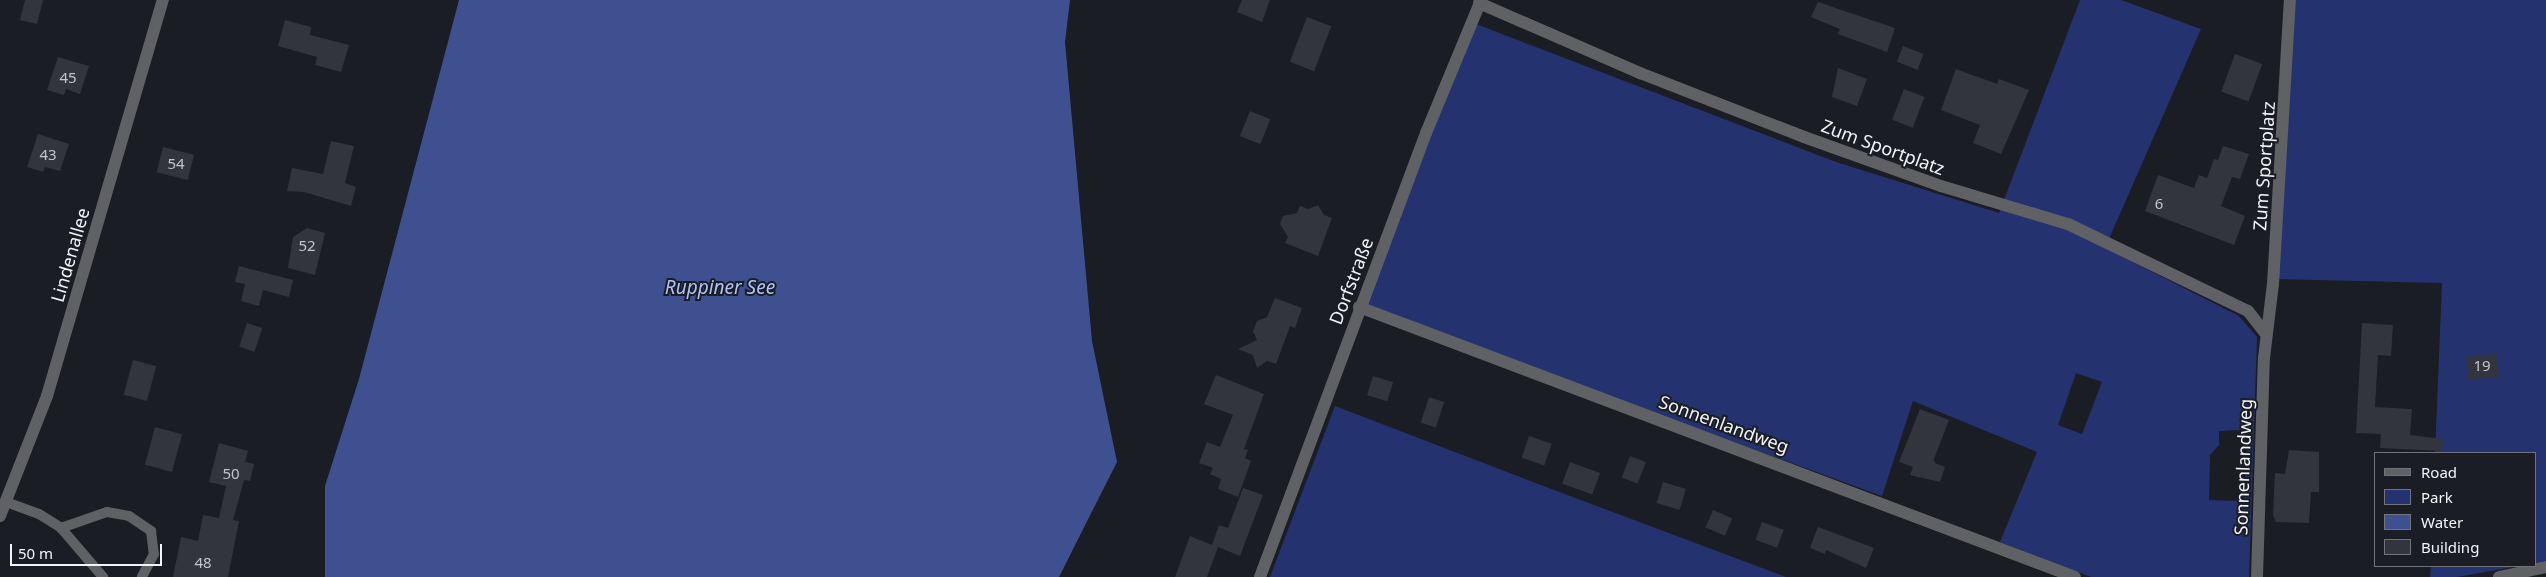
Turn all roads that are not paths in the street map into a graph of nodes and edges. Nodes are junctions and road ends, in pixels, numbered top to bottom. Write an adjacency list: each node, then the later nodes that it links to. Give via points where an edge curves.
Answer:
1 (163, 0): 7 (street, Lindenallee, via 47,396)
2 (2290, 0): 5 (street, Zum Sportplatz, via 2273,284)
3 (1480, 2): 4 (street, Dorfstraße); 5 (street, Zum Sportplatz, via 1640,74 1804,137 1941,186 2068,224 2248,311)
4 (1359, 307): 13 (street, Dorfstraße); 14 (street, Sonnenlandweg)
5 (2266, 334): 6 (street, Zum Sportplatz)
6 (2264, 358): 15 (street, Sonnenlandweg)
7 (6, 502): 8 (street, Lindenallee); 9 (lane, via 39,514)
8 (0, 516)
9 (61, 528): 11 (lane); 12 (lane, via 107,512 129,516 151,531 154,554)
10 (2546, 567): 16 (street)
11 (103, 577)
12 (142, 577)
13 (1260, 577)
14 (2076, 577)
15 (2257, 577)
16 (2499, 577)

